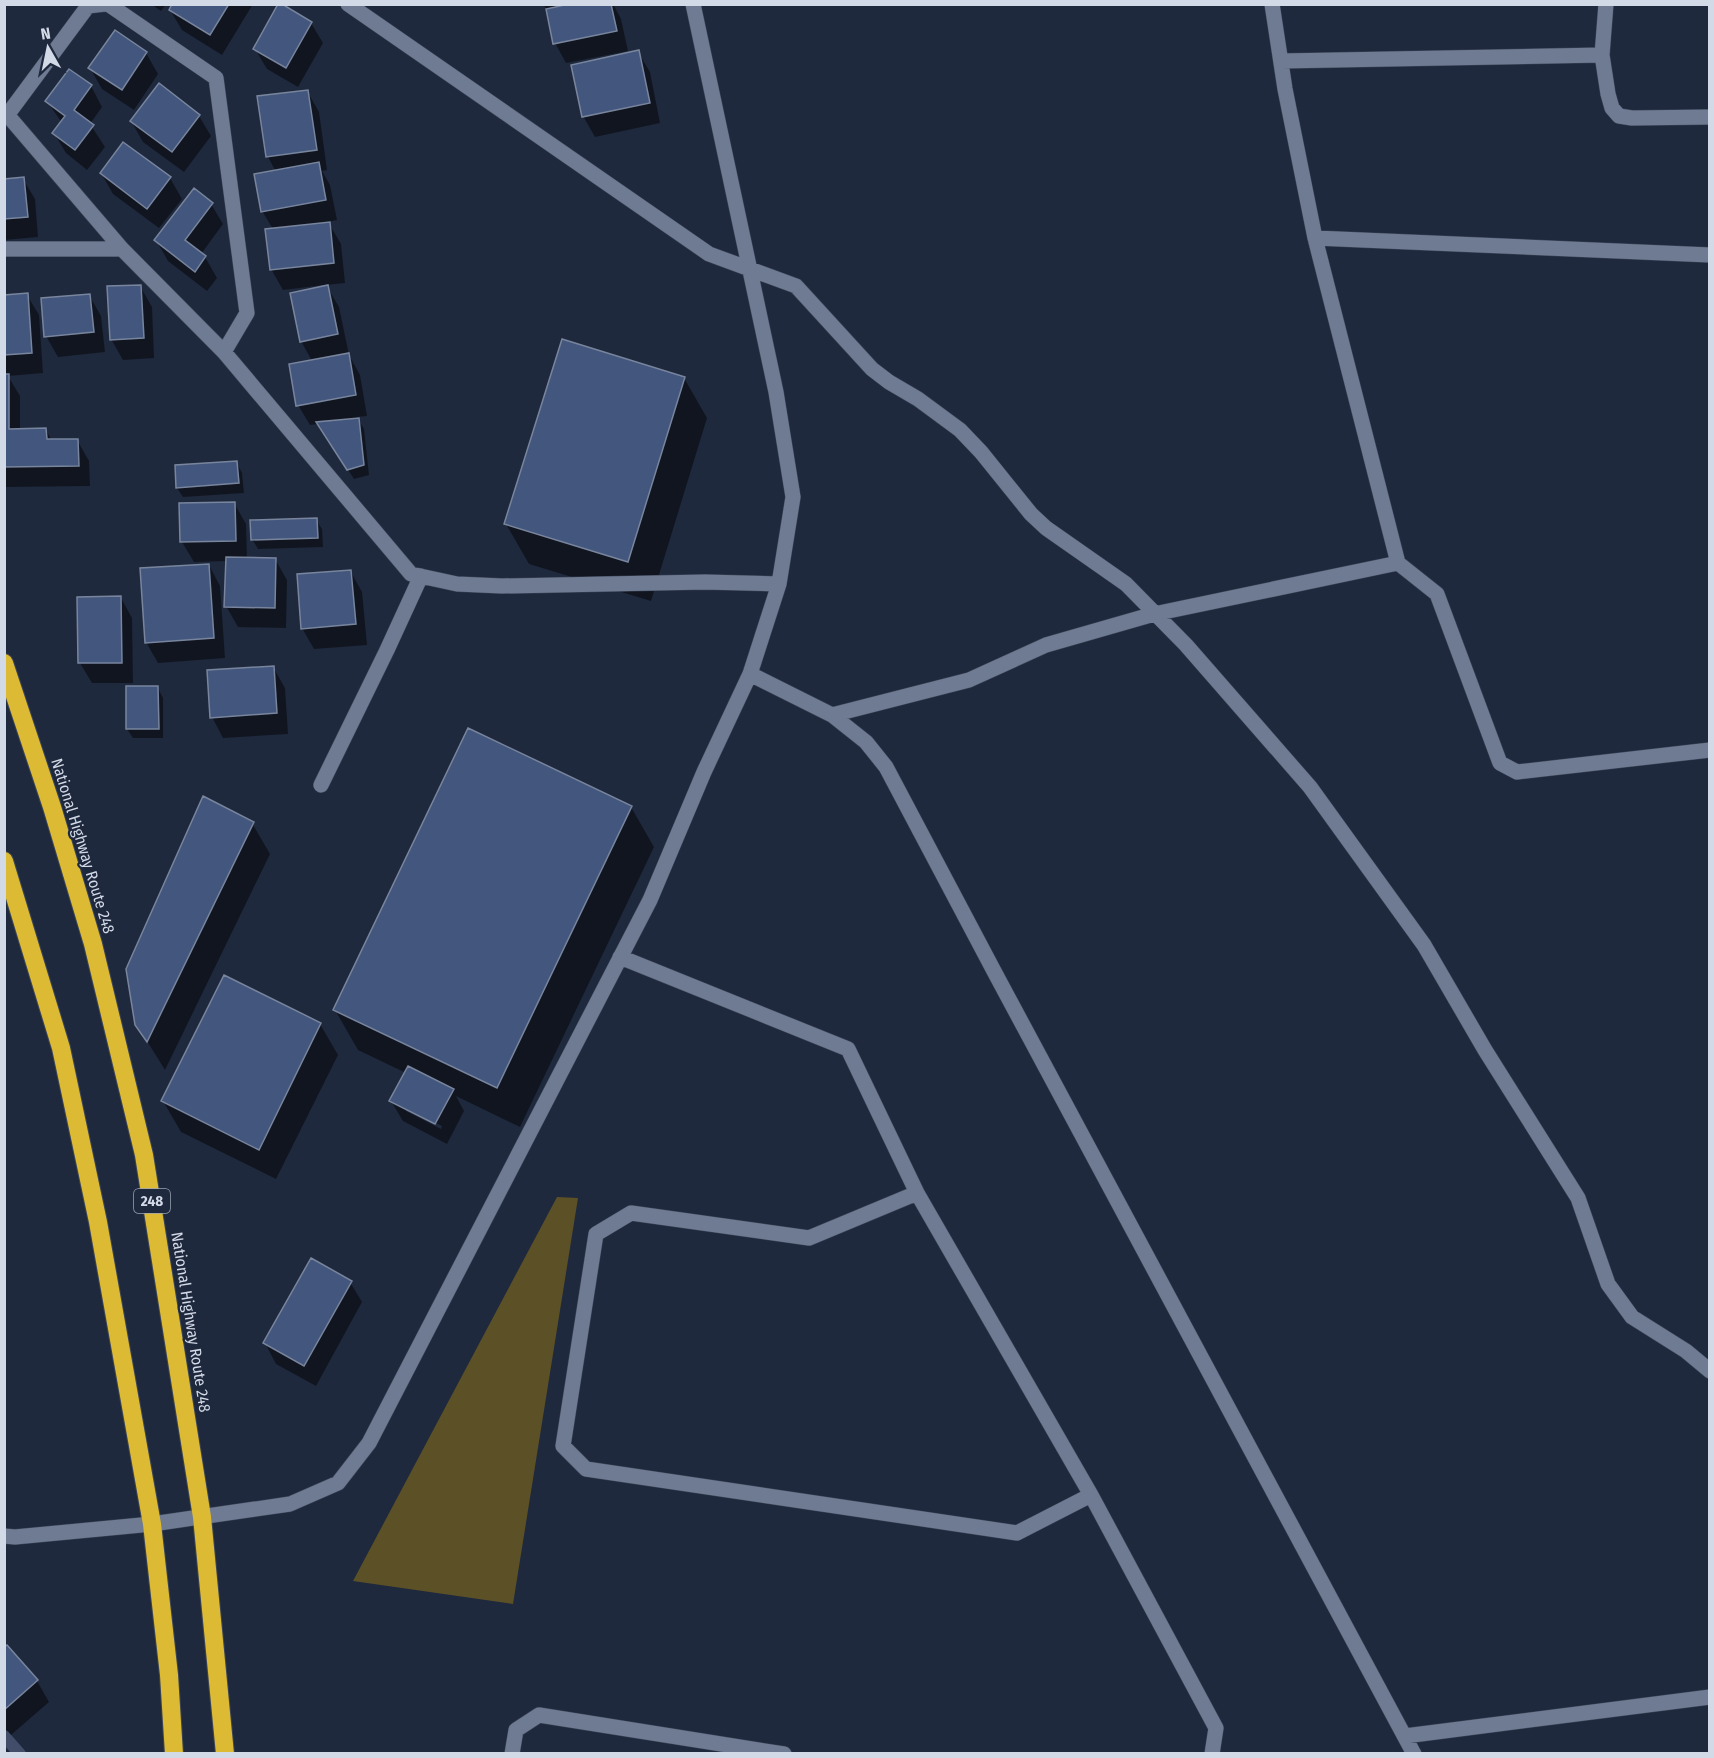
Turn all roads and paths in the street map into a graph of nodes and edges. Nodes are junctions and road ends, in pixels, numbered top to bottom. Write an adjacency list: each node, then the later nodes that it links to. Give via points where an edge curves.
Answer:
1 (107, 4): 8 (street, via 88,6); 15 (street, via 216,78 247,313)
2 (348, 4): 14 (street, via 709,254)
3 (693, 4): 14 (street)
4 (1272, 4): 7 (street)
5 (1606, 4): 6 (street)
6 (1602, 55): 7 (street); 9 (street, via 1608,94 1619,116)
7 (1281, 61): 10 (street)
8 (6, 112): 12 (street)
9 (1710, 117)
10 (1315, 238): 13 (street); 16 (street)
11 (4, 249): 12 (street)
12 (122, 249): 15 (street)
13 (1710, 255)
14 (751, 269): 18 (street, via 793,497); 19 (street, via 795,286 872,369 960,430 1046,528 1126,584)
15 (224, 352): 17 (street)
16 (1398, 563): 19 (street); 23 (street, via 1437,594 1500,763 1517,772)
17 (416, 575): 18 (street, via 457,584 502,586); 24 (street, via 387,650)
18 (779, 584): 21 (street)
19 (1154, 614): 22 (street, via 1046,645 969,680); 28 (street, via 1186,645 1310,787 1424,945 1578,1198 1608,1284 1632,1317)
20 (4, 663): 30 (highway, National Highway Route 248 / 248, via 93,944 144,1155)
21 (750, 674): 22 (street); 26 (street, via 650,900)
22 (832, 715): 34 (street, via 866,742 886,767)
23 (1710, 750)
24 (321, 785)
25 (4, 861): 31 (highway, via 61,1048 84,1148)
26 (620, 957): 27 (street, via 848,1049); 30 (street, via 369,1443 338,1483 290,1504)
27 (917, 1193): 29 (street); 29 (street, via 809,1238 631,1213 596,1234 563,1446 586,1469 1017,1533)
28 (1710, 1371)
29 (1091, 1495): 39 (street, via 1216,1728)
30 (202, 1517): 31 (street); 36 (highway, National Highway Route 248 / 248)
31 (152, 1524): 32 (street); 35 (highway)
32 (4, 1536)
33 (1710, 1697): 34 (street)
34 (1405, 1736): 40 (street)
35 (174, 1754)
36 (225, 1754)
37 (512, 1754): 38 (street, via 516,1730 539,1715)
38 (784, 1754)
39 (1212, 1754)
40 (1414, 1754)

